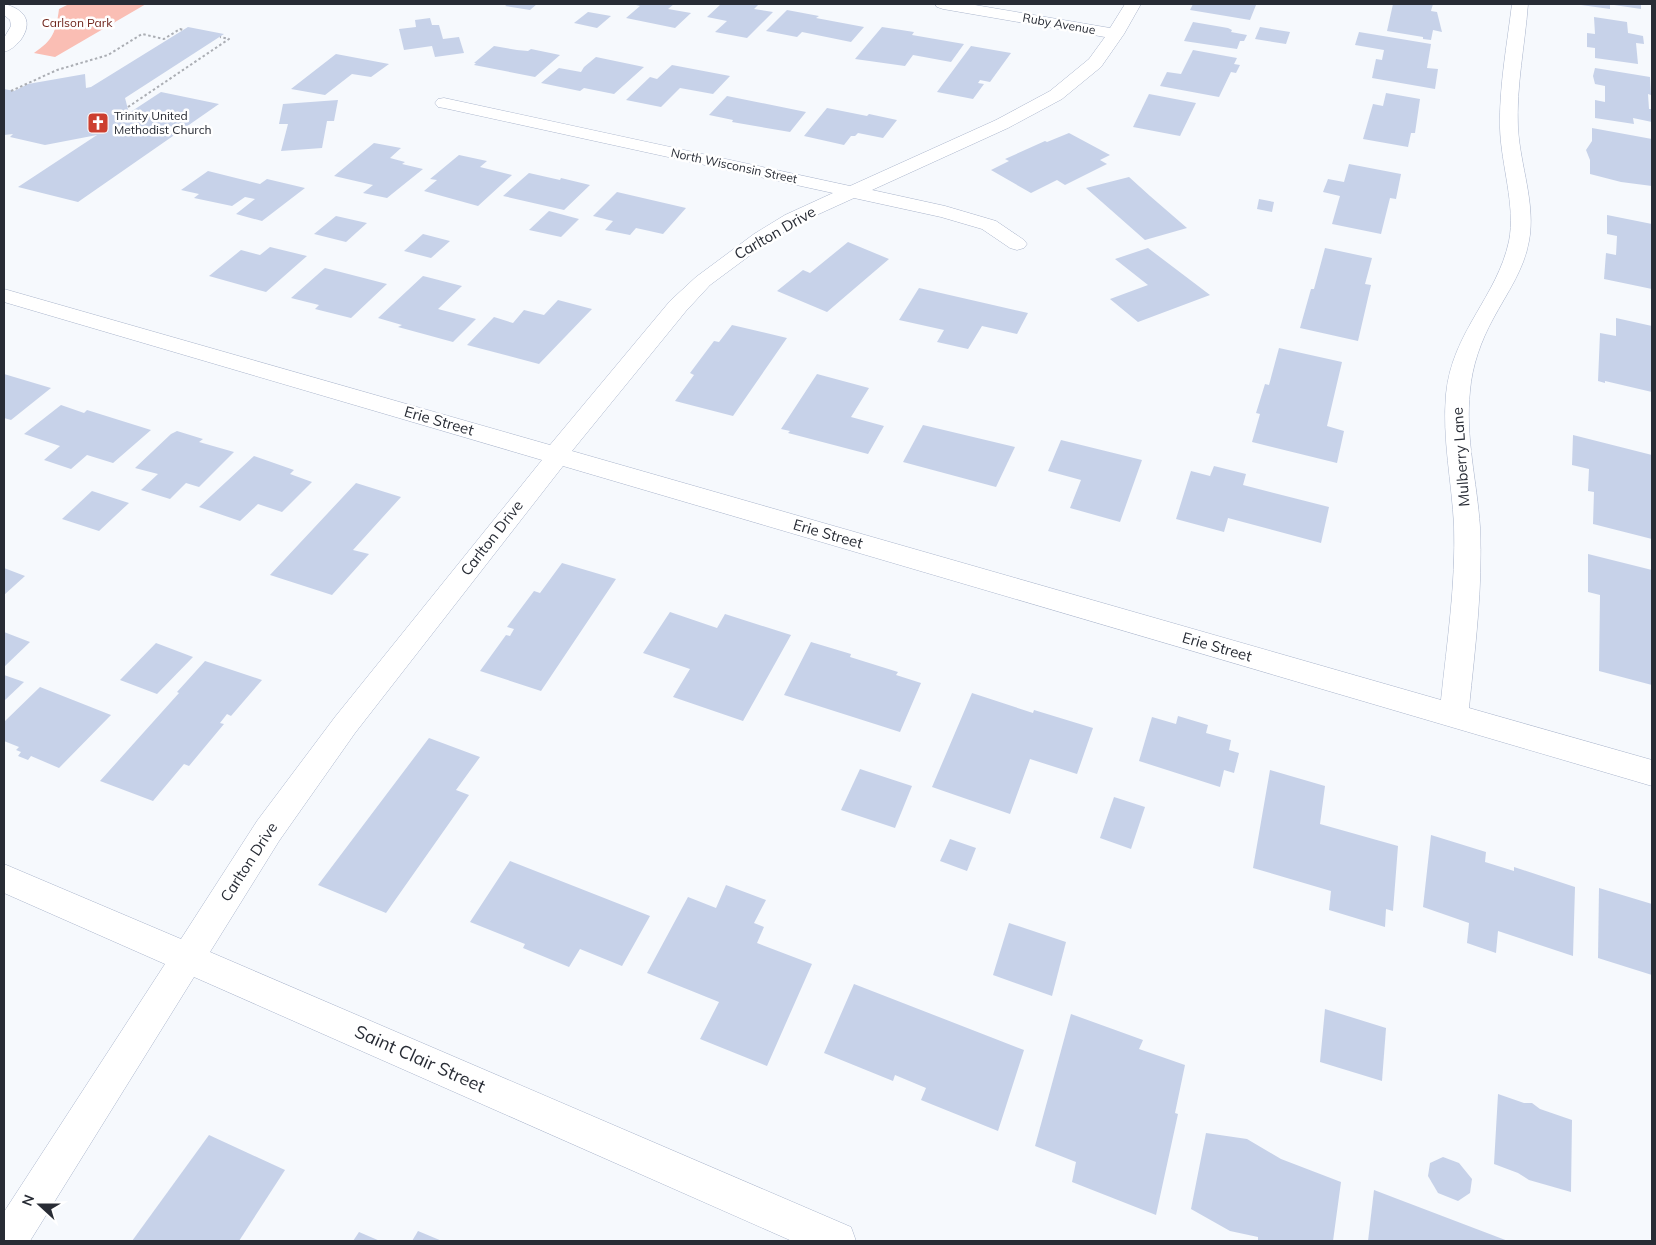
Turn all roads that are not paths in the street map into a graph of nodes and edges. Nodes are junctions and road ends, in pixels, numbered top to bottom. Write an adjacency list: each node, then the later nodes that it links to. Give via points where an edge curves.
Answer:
1 (943, 4): 5 (street, Ruby Avenue)
2 (1133, 4): 5 (street, Carlton Drive)
3 (1520, 4): 12 (street, Mulberry Lane, via 1509,114 1510,144 1521,205 1521,230 1506,280 1476,330 1458,390 1456,425 1467,526 1466,589)
4 (4, 9): 6 (street, via 19,19 20,28)
5 (1116, 34): 8 (street, Carlton Drive, via 1095,63 1056,95 1002,124)
6 (4, 47)
7 (444, 103): 8 (street, North Wisconsin Street)
8 (852, 192): 9 (street, North Wisconsin Street, via 989,225); 11 (street, Carlton Drive, via 761,238 703,281 678,306 560,449)
9 (1018, 244)
10 (4, 295): 11 (street, Erie Street)
11 (558, 456): 12 (street, Erie Street); 15 (street, Carlton Drive, via 345,725 268,831)
12 (1454, 715): 13 (street, Erie Street)
13 (1652, 773)
14 (4, 878): 15 (street, Saint Clair Street)
15 (187, 958): 16 (street, Carlton Drive); 17 (street, Saint Clair Street)
16 (8, 1241)
17 (837, 1241)

